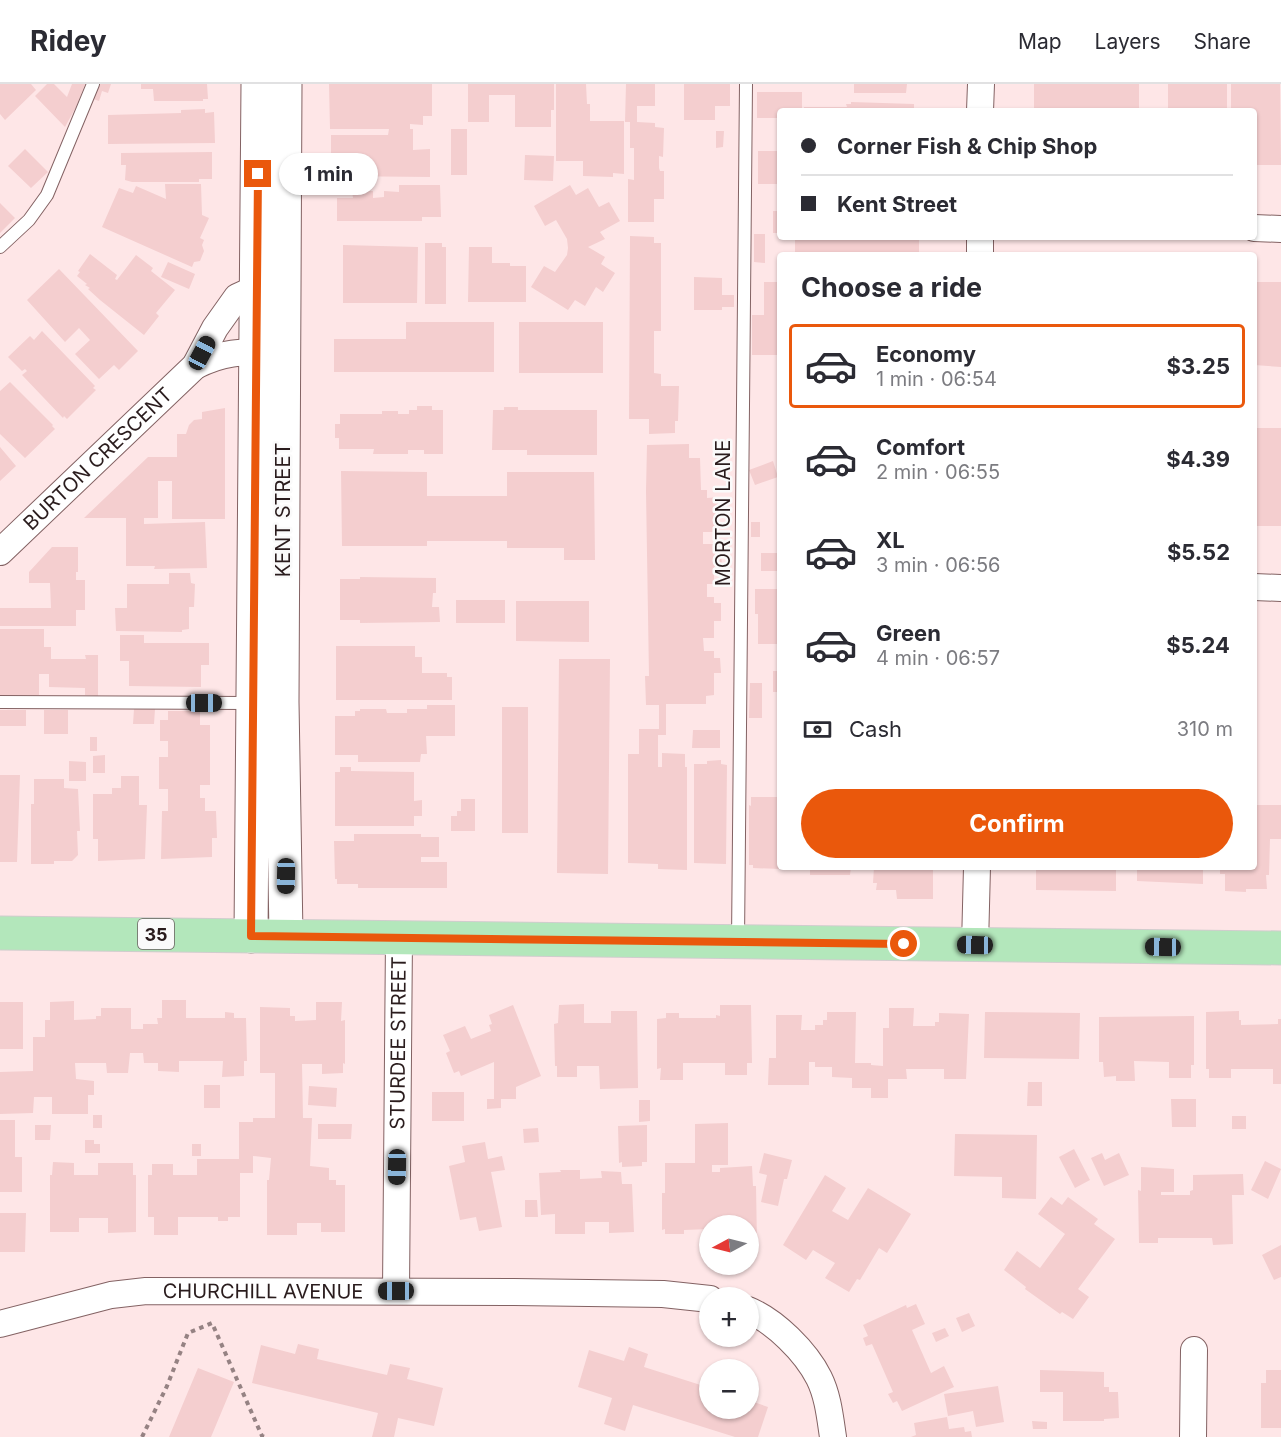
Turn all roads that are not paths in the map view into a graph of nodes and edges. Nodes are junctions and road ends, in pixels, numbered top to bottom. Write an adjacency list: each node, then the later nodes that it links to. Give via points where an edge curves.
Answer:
1 (93, 84): 9 (lane, via 47,195)
2 (258, 84): 10 (street, KENT STREET)
3 (285, 84): 10 (street, KENT STREET)
4 (746, 84): 23 (lane, MORTON LANE)
5 (981, 84): 6 (street)
6 (981, 108)
7 (1257, 228): 8 (street)
8 (1281, 229)
9 (0, 247)
10 (271, 282): 11 (street, KENT STREET); 12 (street, BURTON CRESCENT, via 237,297 214,328)
11 (270, 353): 12 (street, BURTON CRESCENT, via 238,352); 17 (street, KENT STREET)
12 (195, 366): 13 (street, BURTON CRESCENT)
13 (0, 552)
14 (1257, 587): 15 (street)
15 (1281, 588)
16 (0, 702): 17 (lane)
17 (268, 703): 20 (street, KENT STREET); 21 (street, KENT STREET)
18 (976, 870): 24 (street)
19 (0, 933): 21 (main road, 35)
20 (286, 935): 21 (main road, 35); 22 (main road, 35)
21 (251, 936)
22 (399, 938): 23 (main road, 35); 26 (street, STURDEE STREET)
23 (738, 942): 24 (main road, 35)
24 (975, 945): 25 (main road, 35)
25 (1281, 948)
26 (396, 1291): 27 (street, CHURCHILL AVENUE, via 663,1294); 29 (street, CHURCHILL AVENUE, via 146,1291 111,1295)
27 (699, 1298)
28 (759, 1317): 31 (street, via 778,1328 818,1377 829,1408)
29 (0, 1324)
30 (1194, 1350): 32 (street)
31 (833, 1437)
32 (1193, 1437)

